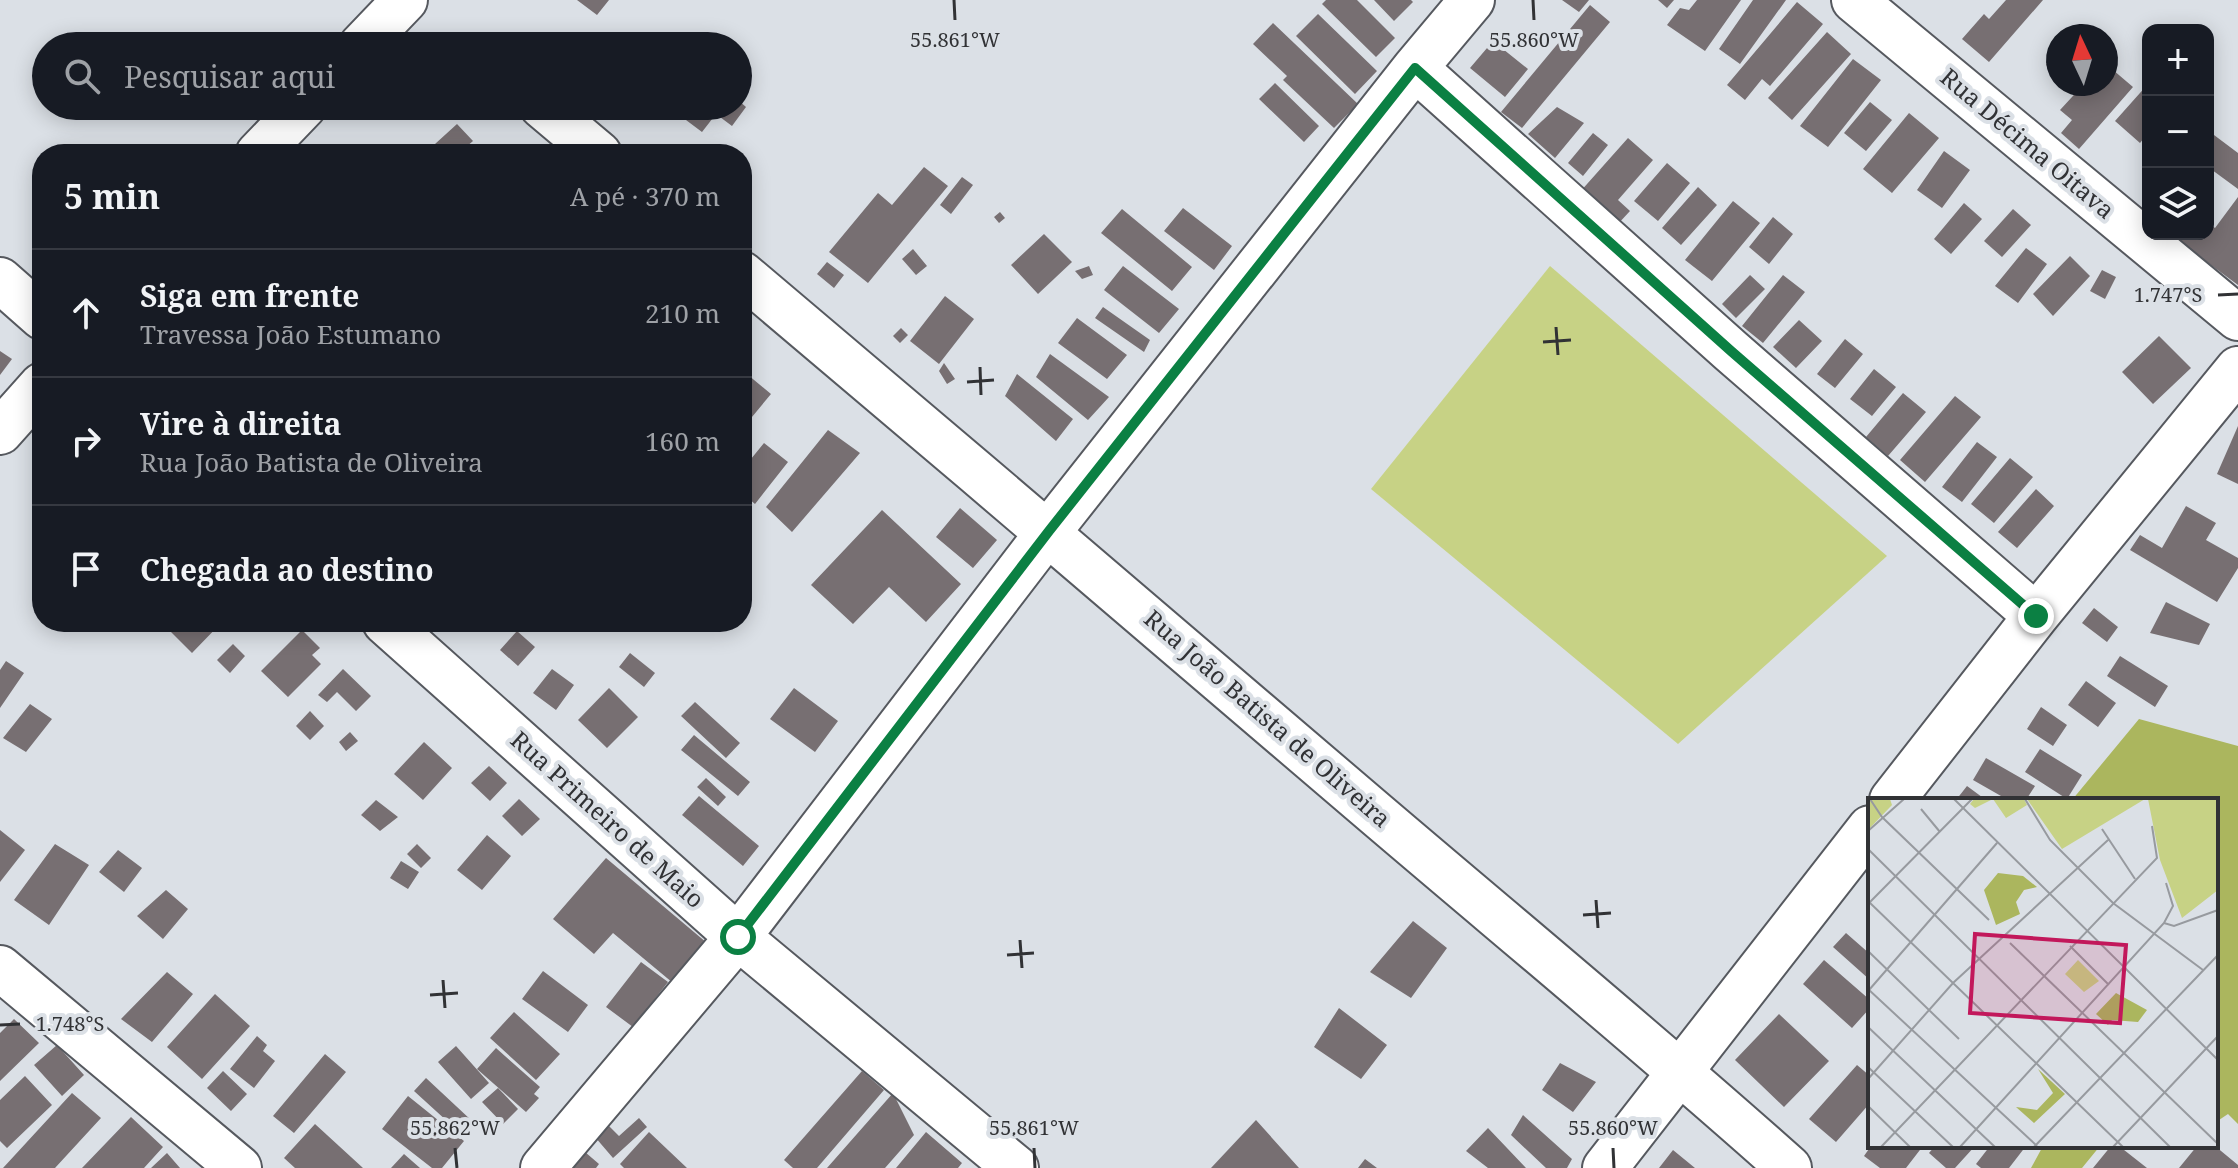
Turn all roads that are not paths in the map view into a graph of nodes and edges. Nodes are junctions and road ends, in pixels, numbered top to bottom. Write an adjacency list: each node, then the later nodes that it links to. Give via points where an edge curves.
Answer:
1 (405, 0): 4 (street)
2 (1472, 0): 5 (street)
3 (1854, 0): 13 (street, Rua Décima Oitava)
4 (374, 32)
5 (1415, 68): 17 (street); 18 (street)
6 (291, 120): 8 (street)
7 (559, 120): 9 (street)
8 (268, 144)
9 (587, 144)
10 (0, 280): 12 (street)
11 (752, 282): 17 (street, Rua João Batista de Oliveira)
12 (32, 308)
13 (2238, 318)
14 (2238, 369): 18 (street)
15 (32, 396): 16 (street)
16 (0, 432)
17 (1049, 531): 22 (street); 24 (street, Rua João Batista de Oliveira)
18 (2036, 616): 20 (street)
19 (396, 632): 22 (street, Rua Primeiro de Maio)
20 (1894, 798)
21 (1868, 831): 24 (street)
22 (738, 937): 26 (street); 27 (street, Rua Primeiro de Maio)
23 (0, 968): 25 (street)
24 (1680, 1071): 28 (street); 29 (street, Rua João Batista de Oliveira)
25 (239, 1168)
26 (543, 1168)
27 (1016, 1168)
28 (1605, 1168)
29 (1789, 1168)

